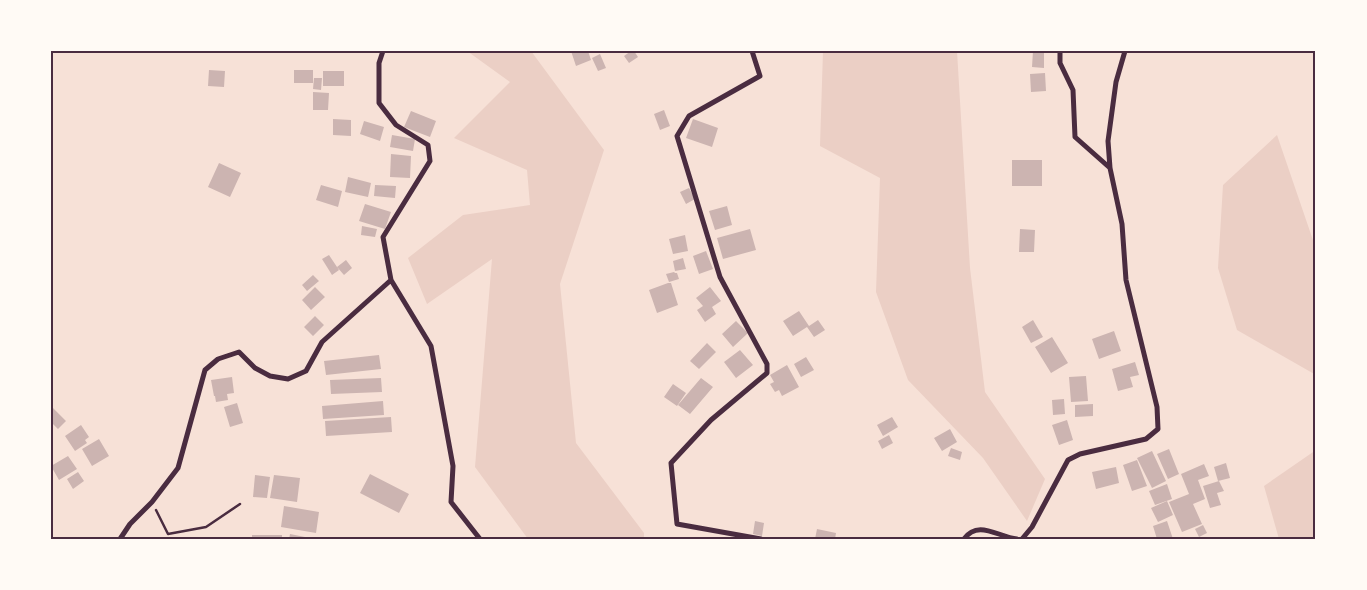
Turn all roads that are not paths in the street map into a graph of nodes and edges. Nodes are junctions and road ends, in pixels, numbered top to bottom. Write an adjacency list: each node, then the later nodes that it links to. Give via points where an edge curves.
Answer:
1 (383, 51): 6 (street, via 379,63 379,103 396,125 428,144 430,161 383,236)
2 (752, 51): 9 (street, via 760,76 689,116 677,136 720,277 767,364 767,373 711,420 670,463 677,524)
3 (1060, 51): 5 (street, via 1060,63 1073,90 1075,137)
4 (1125, 51): 5 (street, via 1116,82 1108,141)
5 (1110, 168): 12 (street, via 1122,224 1126,280 1157,407 1158,429 1146,439 1080,454 1068,460 1032,527)
6 (391, 280): 7 (street, via 322,342 306,371 288,379 270,376 254,368 239,352 218,359 205,370 178,468); 8 (street, via 431,346 453,466 451,502)
7 (120, 539)
8 (480, 539)
9 (761, 539)
10 (964, 539): 11 (street, via 968,532 981,528)
11 (1017, 539)
12 (1022, 539)

